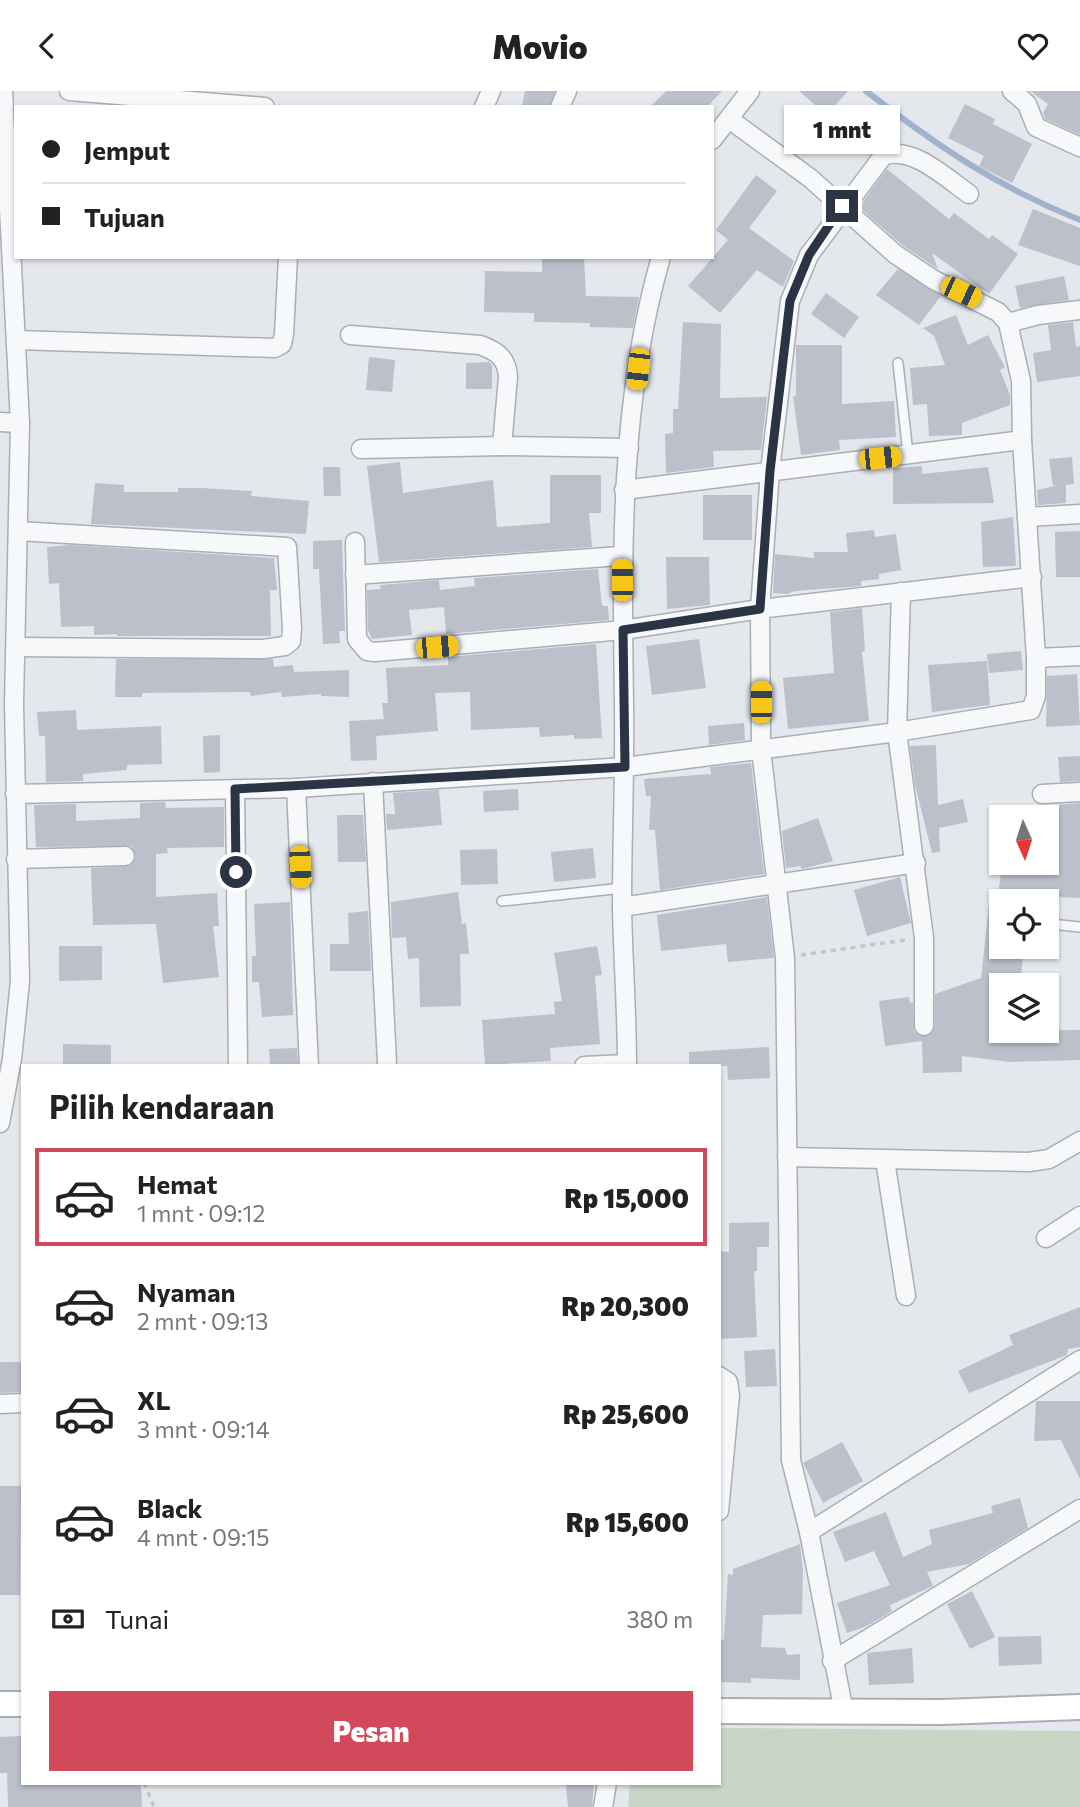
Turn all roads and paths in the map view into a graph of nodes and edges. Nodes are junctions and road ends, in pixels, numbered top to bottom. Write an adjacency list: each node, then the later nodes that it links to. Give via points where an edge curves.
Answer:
1 (3, 91): 11 (street)
2 (69, 91): 5 (street)
3 (750, 91): 6 (street)
4 (1012, 91): 8 (street, via 1027,104 1036,127)
5 (240, 105)
6 (729, 119): 7 (street); 10 (street)
7 (714, 138)
8 (1080, 147)
9 (969, 194): 10 (street, via 914,157 889,154 877,161)
10 (842, 206): 16 (street, via 895,254 990,307); 27 (street, via 809,255 790,301)
11 (12, 208): 12 (street)
12 (5, 255): 18 (street)
13 (288, 259): 18 (street, via 284,334 282,344 275,348)
14 (661, 259): 24 (street, via 638,369)
15 (1080, 310): 16 (street)
16 (1009, 323): 22 (street, via 1021,381)
17 (350, 335): 23 (street, via 480,345 500,354 508,368)
18 (16, 340): 21 (street)
19 (898, 363): 26 (lane)
20 (0, 422): 21 (street)
21 (20, 423): 31 (street)
22 (1022, 440): 26 (street); 30 (street)
23 (502, 446): 24 (street); 25 (street)
24 (629, 448): 28 (street)
25 (362, 449)
26 (908, 454): 27 (street)
27 (770, 471): 28 (street); 38 (street)
28 (624, 490): 33 (street)
29 (1080, 514): 30 (street)
30 (1027, 517): 35 (street)
31 (18, 531): 37 (street); 40 (street, via 287,547 292,628 291,641 285,646 263,649)
32 (355, 542): 34 (street)
33 (621, 556): 34 (street); 39 (street)
34 (355, 575): 39 (street, via 357,639 367,651)
35 (1032, 577): 36 (street); 42 (street)
36 (901, 592): 38 (street); 44 (street)
37 (9, 595): 40 (street)
38 (760, 609): 39 (street); 45 (street)
39 (623, 630): 46 (street)
40 (16, 646): 43 (street)
41 (1080, 656): 42 (street)
42 (1036, 658): 44 (street, via 1035,703 1027,713)
43 (7, 704): 51 (street)
44 (897, 732): 45 (street); 55 (street)
45 (761, 750): 46 (street); 56 (street)
46 (625, 767): 47 (street); 57 (street)
47 (373, 782): 48 (street); 66 (street)
48 (296, 787): 49 (street); 68 (street)
49 (235, 789): 51 (street); 67 (street)
50 (1080, 792): 52 (street)
51 (15, 794): 54 (street)
52 (1042, 794)
53 (125, 856): 54 (street)
54 (16, 859): 58 (street)
55 (916, 863): 56 (street); 63 (street)
56 (778, 885): 60 (street); 64 (street)
57 (623, 888): 59 (lane); 60 (street)
58 (8, 889): 70 (street, via 20,981)
59 (502, 901)
60 (622, 907): 69 (street)
61 (1059, 925): 62 (lane)
62 (1080, 927)
63 (924, 938): 64 (path); 65 (street)
64 (785, 958): 72 (street)
65 (924, 1026)
66 (387, 1063)
67 (238, 1064)
68 (309, 1064)
69 (627, 1064)
70 (0, 1120)
71 (1080, 1141): 73 (street, via 1049,1159 1029,1162)
72 (787, 1157): 73 (street); 83 (street, via 791,1460)
73 (885, 1160): 76 (street)
74 (1080, 1216): 75 (street)
75 (1046, 1238)
76 (906, 1296)
77 (1080, 1360): 83 (street)
78 (721, 1378): 81 (street, via 730,1387)
79 (21, 1403): 80 (street)
80 (0, 1404)
81 (721, 1488)
82 (1080, 1509): 84 (street)
83 (809, 1532): 84 (street)
84 (832, 1661): 89 (street)
85 (0, 1704): 86 (street)
86 (21, 1704)
87 (1080, 1707): 89 (street)
88 (721, 1711): 89 (street)
89 (844, 1712)
90 (145, 1785): 92 (path)
91 (607, 1785): 93 (street)
92 (154, 1807)
93 (603, 1807)

